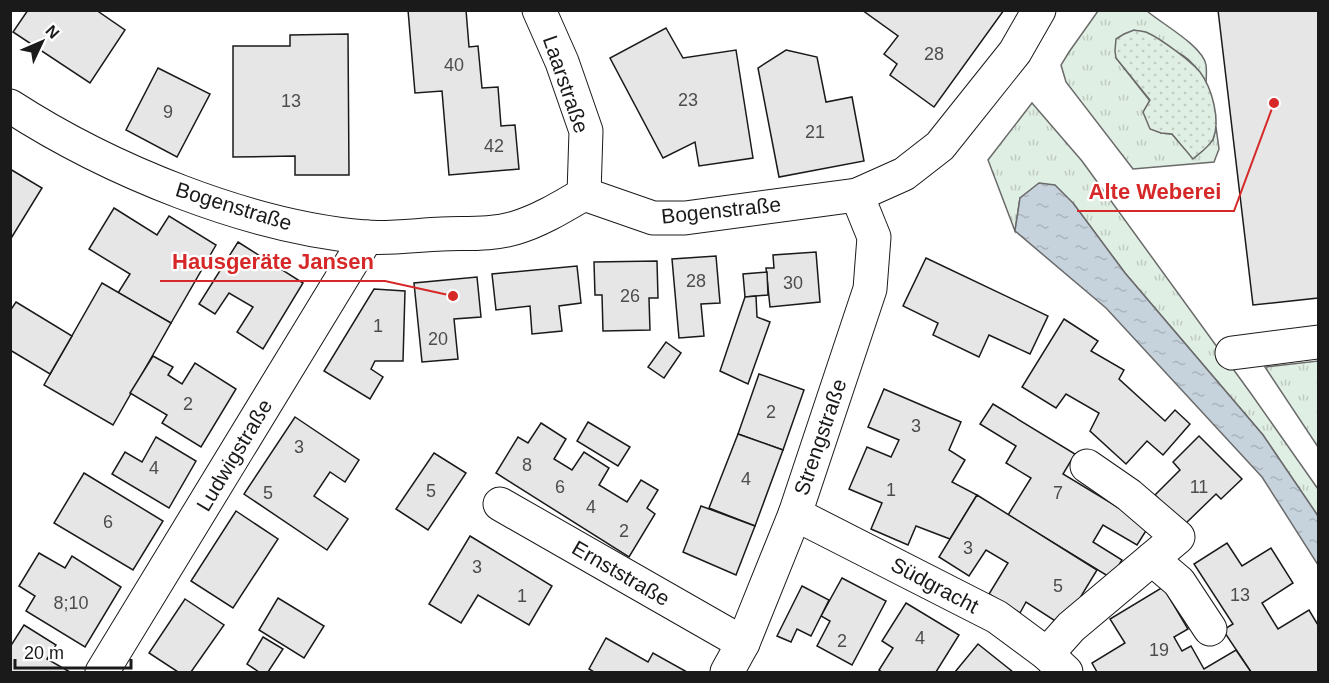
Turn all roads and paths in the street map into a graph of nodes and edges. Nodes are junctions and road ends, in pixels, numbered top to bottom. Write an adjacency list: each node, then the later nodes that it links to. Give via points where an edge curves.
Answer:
1 (539, 10): 4 (street, Laarstraße, via 586,131)
2 (1039, 10): 5 (street, Bogenstraße, via 1015,52 940,146 904,174)
3 (10, 106): 6 (street, Bogenstraße, via 126,169 201,199 292,226)
4 (584, 194): 5 (street, Bogenstraße, via 653,218 685,218); 6 (street, Bogenstraße, via 514,229)
5 (857, 195): 11 (street, Strengstraße, via 874,237 870,289)
6 (367, 237): 16 (street, Ludwigstraße)
7 (1318, 342): 8 (street)
8 (1232, 352)
9 (1087, 466): 12 (street, via 1178,537)
10 (500, 504): 14 (street, Ernststraße)
11 (795, 514): 14 (street, Strengstraße); 15 (street, Südgracht, via 997,617)
12 (1152, 559): 13 (street, via 1179,582); 15 (street, via 1071,627)
13 (1210, 629)
14 (743, 643): 17 (street, Strengstraße)
15 (1056, 663)
16 (102, 672)
17 (727, 672)

